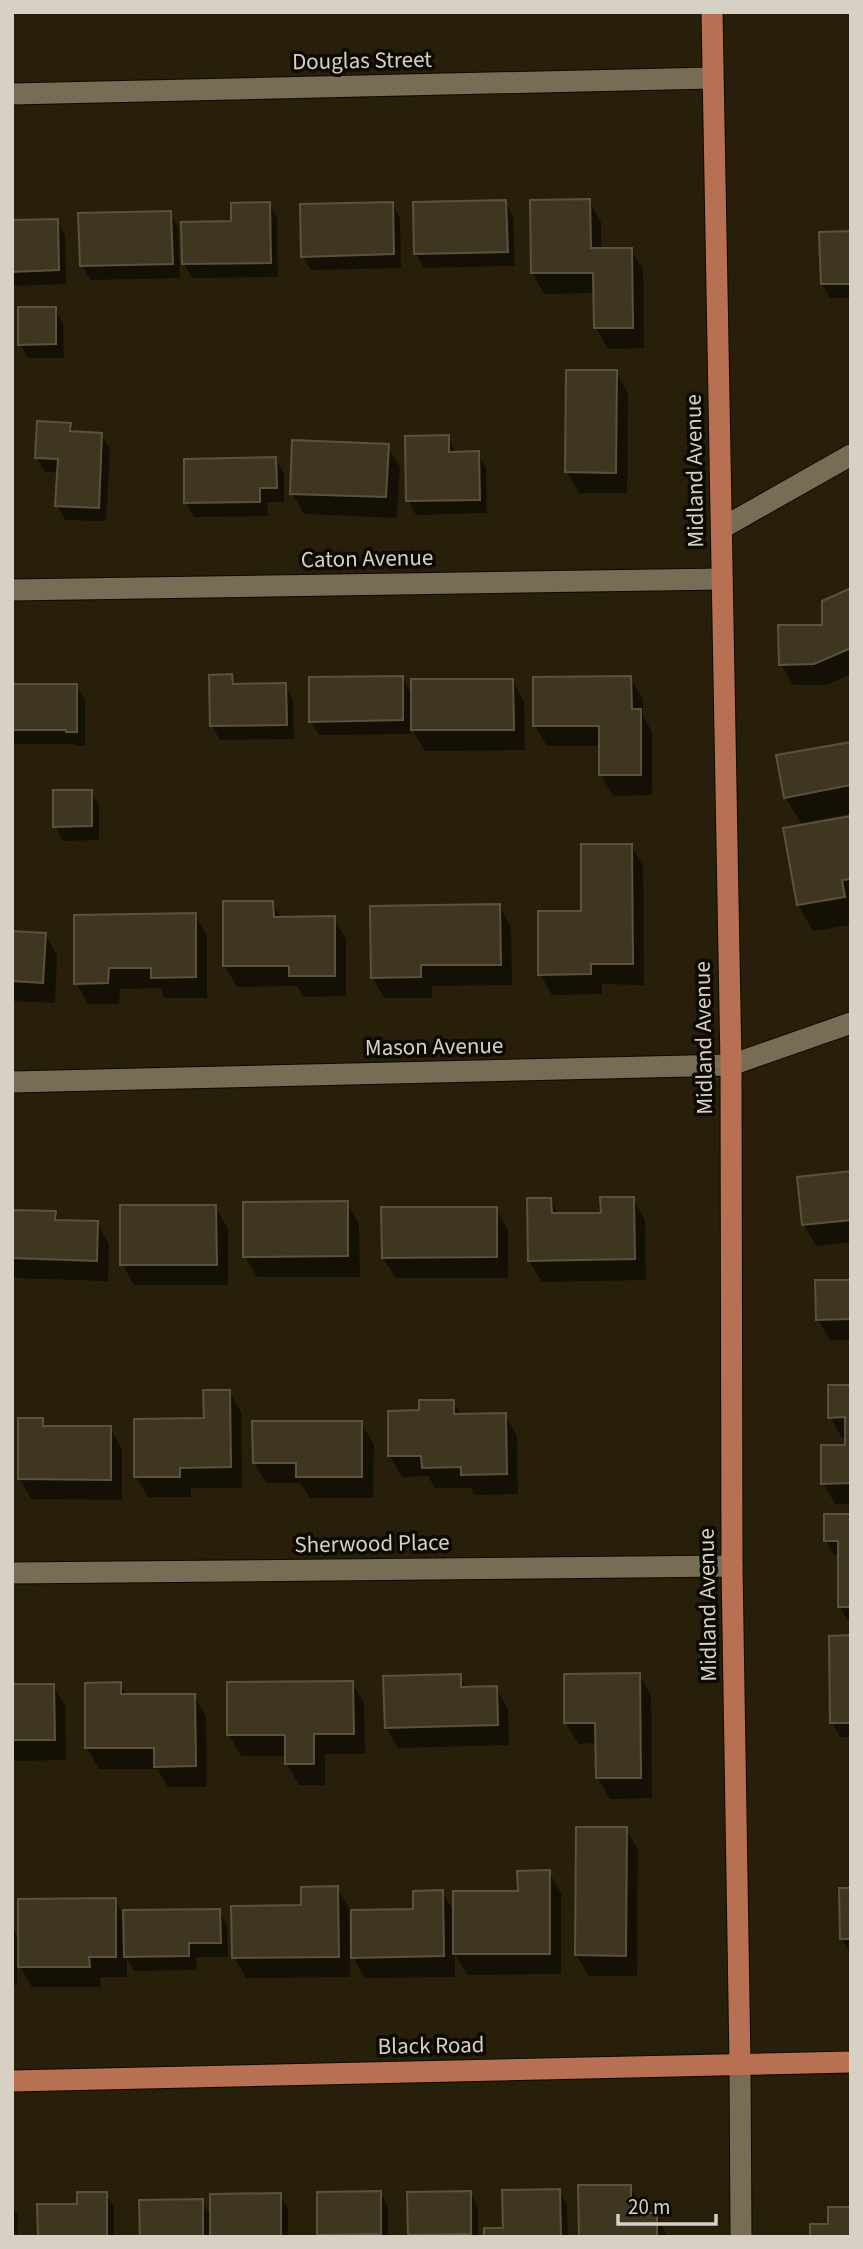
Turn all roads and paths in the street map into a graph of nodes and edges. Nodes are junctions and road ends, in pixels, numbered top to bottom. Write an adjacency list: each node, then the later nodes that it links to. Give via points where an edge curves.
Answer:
1 (712, 12): 2 (main road, Midland Avenue)
2 (712, 78): 3 (street, Douglas Street); 5 (main road, Midland Avenue)
3 (12, 94)
4 (851, 455): 5 (street)
5 (722, 528): 6 (main road, Midland Avenue)
6 (722, 579): 7 (street, Caton Avenue); 9 (main road, Midland Avenue)
7 (12, 590)
8 (851, 1023): 9 (street, Mason Avenue)
9 (731, 1065): 10 (street, Mason Avenue); 11 (main road, Midland Avenue)
10 (12, 1082)
11 (732, 1566): 12 (street, Sherwood Place); 14 (main road, Midland Avenue)
12 (12, 1573)
13 (851, 2062): 14 (main road, Black Road)
14 (740, 2063): 15 (main road, Black Road); 16 (street)
15 (12, 2081)
16 (741, 2237)

